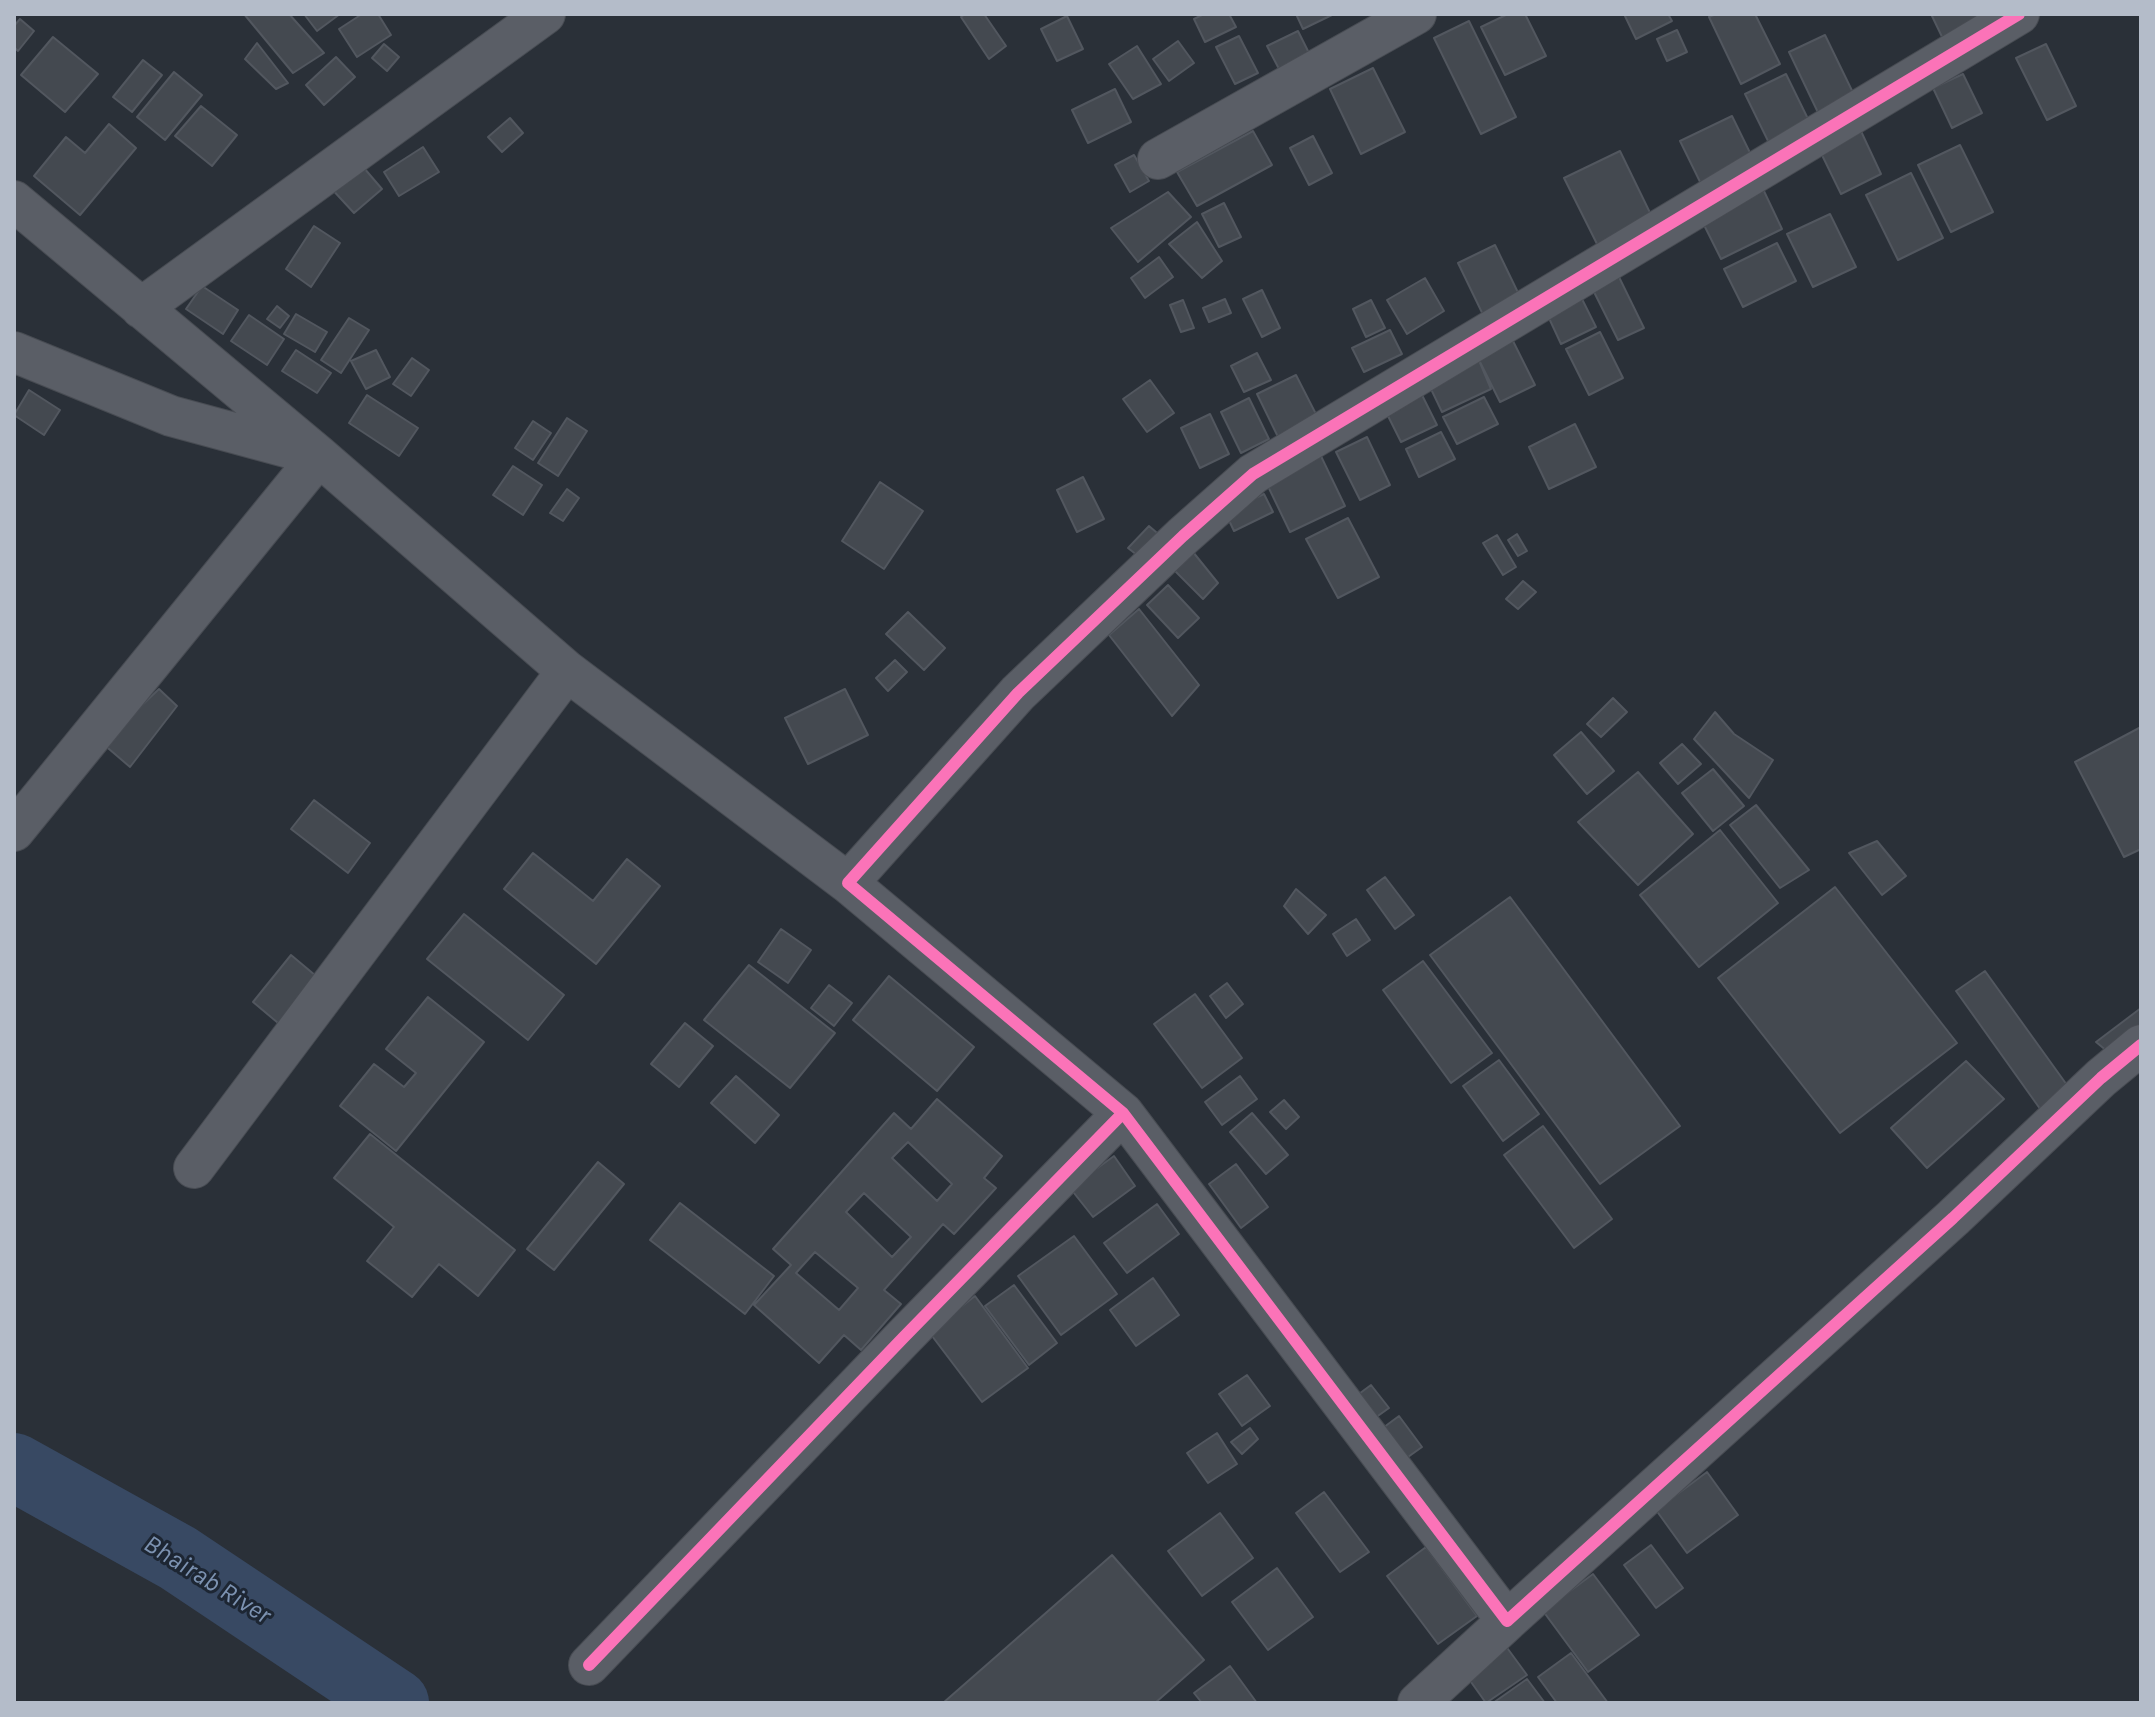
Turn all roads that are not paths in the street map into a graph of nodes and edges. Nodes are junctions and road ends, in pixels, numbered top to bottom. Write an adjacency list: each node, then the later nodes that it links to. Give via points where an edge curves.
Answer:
1 (545, 14): 6 (street)
2 (1416, 14): 4 (street)
3 (2019, 14): 11 (street, via 1253,474 1018,693)
4 (1158, 159)
5 (14, 201): 6 (street)
6 (141, 308): 8 (street)
7 (14, 352): 8 (street, via 171,416)
8 (319, 456): 9 (street); 10 (street)
9 (567, 671): 11 (street); 14 (street)
10 (14, 831)
11 (848, 883): 13 (street)
12 (2141, 1045): 15 (street)
13 (1123, 1113): 15 (street); 16 (street)
14 (194, 1168)
15 (1507, 1621): 17 (street)
16 (589, 1665)
17 (1418, 1703)

